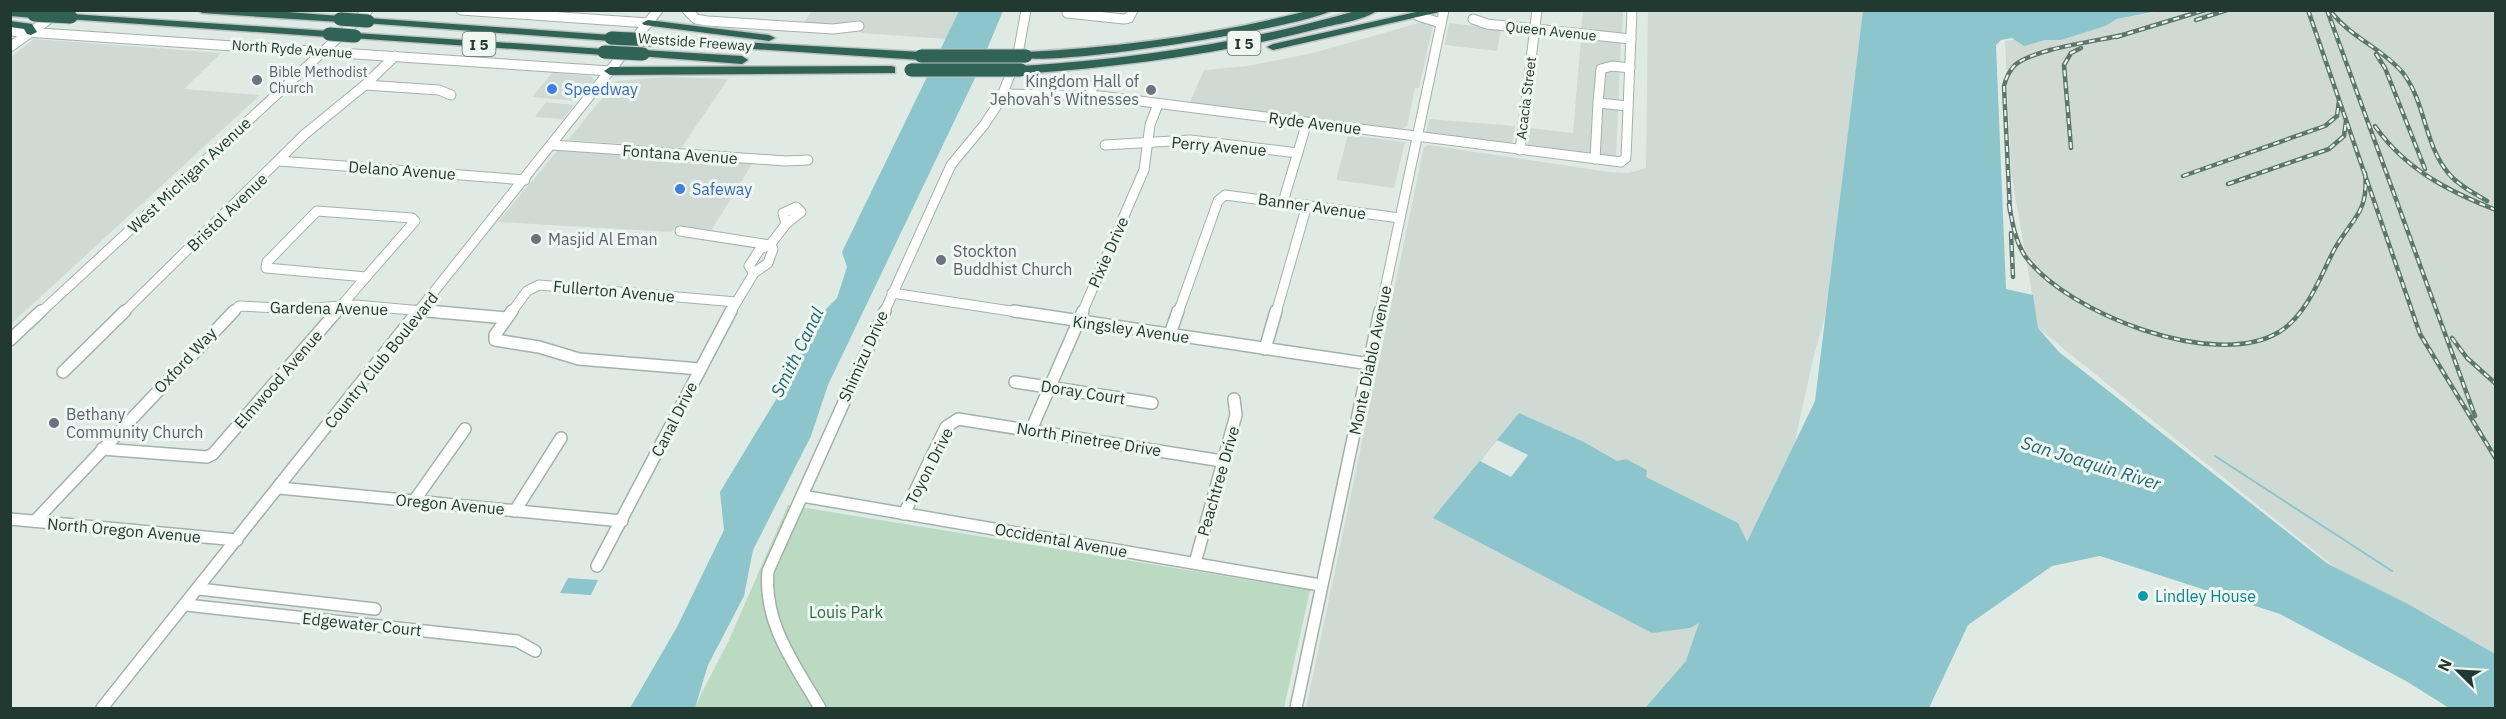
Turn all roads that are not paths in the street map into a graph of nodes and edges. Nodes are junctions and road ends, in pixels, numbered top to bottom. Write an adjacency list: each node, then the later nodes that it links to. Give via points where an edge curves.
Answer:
1 (202, 10): 17 (highway, Westside Freeway / I 5, bridge, via 340,20)
2 (461, 10): 12 (street)
3 (658, 10): 20 (street, Country Club Boulevard)
4 (687, 10): 23 (street, via 696,19 707,21 833,29)
5 (1026, 10): 39 (street, Shimizu Drive, via 1022,43)
6 (1302, 10): 28 (highway)
7 (1327, 10): 28 (highway, Westside Freeway / I 5)
8 (1373, 10): 33 (highway, Westside Freeway / I 5, via 1235,45)
9 (1444, 10): 18 (highway); 21 (street, Monte Diablo Avenue)
10 (1537, 10): 24 (street, Acacia Street)
11 (1632, 10): 27 (street)
12 (511, 12): 20 (street)
13 (10, 13): 15 (highway, Westside Freeway / I 5, bridge)
14 (1067, 13): 16 (street)
15 (66, 14): 26 (street); 35 (highway, Westside Freeway / I 5, bridge)
16 (1131, 14)
17 (368, 16): 30 (street, West Michigan Avenue); 31 (highway, Westside Freeway / I 5, bridge, via 611,38)
18 (1418, 16): 21 (street); 33 (highway, via 1256,50)
19 (1473, 19): 24 (street, Queen Avenue)
20 (648, 23): 31 (highway); 36 (street, Country Club Boulevard)
21 (1441, 23): 46 (street, Monte Diablo Avenue)
22 (10, 24): 26 (highway, via 28,26)
23 (859, 26)
24 (1535, 29): 27 (street, Queen Avenue); 50 (street, Acacia Street)
25 (10, 31): 26 (street, North Ryde Avenue)
26 (31, 32): 29 (street); 30 (street, North Ryde Avenue)
27 (1631, 39): 34 (street)
28 (1185, 41): 31 (highway, Westside Freeway / I 5, bridge, via 1026,56)
29 (10, 47)
30 (323, 52): 32 (street, North Ryde Avenue); 71 (street, West Michigan Avenue)
31 (891, 54)
32 (395, 56): 36 (street, North Ryde Avenue); 38 (street, Bristol Avenue)
33 (1112, 63): 35 (highway, Westside Freeway / I 5, bridge, via 1021,70)
34 (1630, 68): 43 (street, via 1601,69); 44 (street)
35 (891, 70): 36 (highway)
36 (610, 71): 48 (street, Country Club Boulevard)
37 (1097, 80): 41 (street)
38 (365, 85): 40 (street, via 439,90); 54 (street, Bristol Avenue, via 305,134)
39 (1001, 94): 41 (street, Ryde Avenue); 63 (street, Shimizu Drive, via 983,125 958,152)
40 (451, 95)
41 (1089, 95): 42 (street, Ryde Avenue)
42 (1158, 104): 45 (street, Ryde Avenue); 47 (street, Pixie Drive)
43 (1598, 104): 44 (street); 52 (street)
44 (1628, 106): 52 (street, Ryde Avenue, via 1626,158 1621,162)
45 (1307, 122): 46 (street, Ryde Avenue); 51 (street)
46 (1416, 136): 50 (street, Ryde Avenue); 58 (street, Monte Diablo Avenue)
47 (1148, 143): 49 (street, Perry Avenue); 51 (street, Perry Avenue, via 1190,140); 69 (street, Pixie Drive, via 1144,170)
48 (552, 145): 53 (street, Fontana Avenue); 55 (street, Country Club Boulevard)
49 (1105, 145)
50 (1520, 150): 52 (street, Ryde Avenue)
51 (1298, 153): 56 (street)
52 (1595, 159)
53 (808, 160)
54 (279, 161): 55 (street, Delano Avenue); 75 (street, Bristol Avenue)
55 (525, 180): 67 (street, Country Club Boulevard)
56 (1282, 202): 57 (street, Banner Avenue); 70 (street, Banner Avenue, via 1225,195 1218,201)
57 (1307, 205): 58 (street, Banner Avenue); 72 (street)
58 (1400, 218): 73 (street, Monte Diablo Avenue)
59 (786, 224): 61 (street, Canal Drive)
60 (680, 231): 61 (street, via 692,236)
61 (770, 245): 64 (street, Canal Drive, via 773,249 762,258 768,263 754,273)
62 (366, 277): 62 (street, Elmwood Avenue, via 272,270 266,267 317,211 414,219); 66 (street, Elmwood Avenue)
63 (892, 293): 69 (street, Kingsley Avenue); 87 (street, Shimizu Drive)
64 (736, 302): 68 (street, Fullerton Avenue, via 539,285 527,291); 74 (street, Canal Drive)
65 (239, 306): 66 (street, Gardena Avenue); 84 (street, Oxford Way)
66 (342, 306): 67 (street, Gardena Avenue); 84 (street, Elmwood Avenue, via 213,454 207,457)
67 (420, 311): 68 (street, Gardena Avenue); 86 (street, Country Club Boulevard)
68 (507, 318): 74 (street, via 495,333 495,340 579,359)
69 (1078, 321): 70 (street, Kingsley Avenue); 77 (street, Pixie Drive)
70 (1170, 334): 72 (street, Kingsley Avenue)
71 (10, 340)
72 (1265, 349): 73 (street, Kingsley Avenue)
73 (1370, 364): 97 (street, Monte Diablo Avenue)
74 (700, 369): 93 (street, Canal Drive)
75 (63, 372)
76 (1015, 382): 77 (street, Doray Court)
77 (1049, 387): 79 (street, Doray Court); 82 (street, Pixie Drive)
78 (1234, 399): 85 (street, Peachtree Drive, via 1236,415)
79 (1152, 403)
80 (955, 420): 82 (street, North Pinetree Drive); 90 (street, Toyon Drive, via 941,435)
81 (465, 429): 88 (street)
82 (1031, 430): 85 (street, North Pinetree Drive)
83 (561, 438): 89 (street)
84 (102, 449): 92 (street, Oxford Way)
85 (1222, 461): 95 (street, Peachtree Drive)
86 (279, 488): 88 (street, Oregon Avenue); 94 (street, Country Club Boulevard)
87 (802, 496): 90 (street, Occidental Avenue); 103 (street, Shimizu Drive, via 768,571 765,595 771,618)
88 (414, 501): 89 (street, Oregon Avenue)
89 (515, 511): 93 (street, Oregon Avenue)
90 (904, 514): 95 (street, Occidental Avenue)
91 (10, 519): 92 (street, North Oregon Avenue)
92 (35, 521): 94 (street, North Oregon Avenue)
93 (622, 521): 96 (street, Canal Drive)
94 (237, 540): 98 (street, Country Club Boulevard)
95 (1195, 563): 97 (street, Occidental Avenue)
96 (597, 566)
97 (1320, 585): 104 (street, Monte Diablo Avenue)
98 (199, 589): 99 (street, Country Club Boulevard); 100 (street)
99 (186, 605): 101 (street, Edgewater Court, via 517,641); 102 (street, Country Club Boulevard)
100 (375, 609)
101 (535, 651)
102 (102, 708)
103 (820, 708)
104 (1296, 708)

